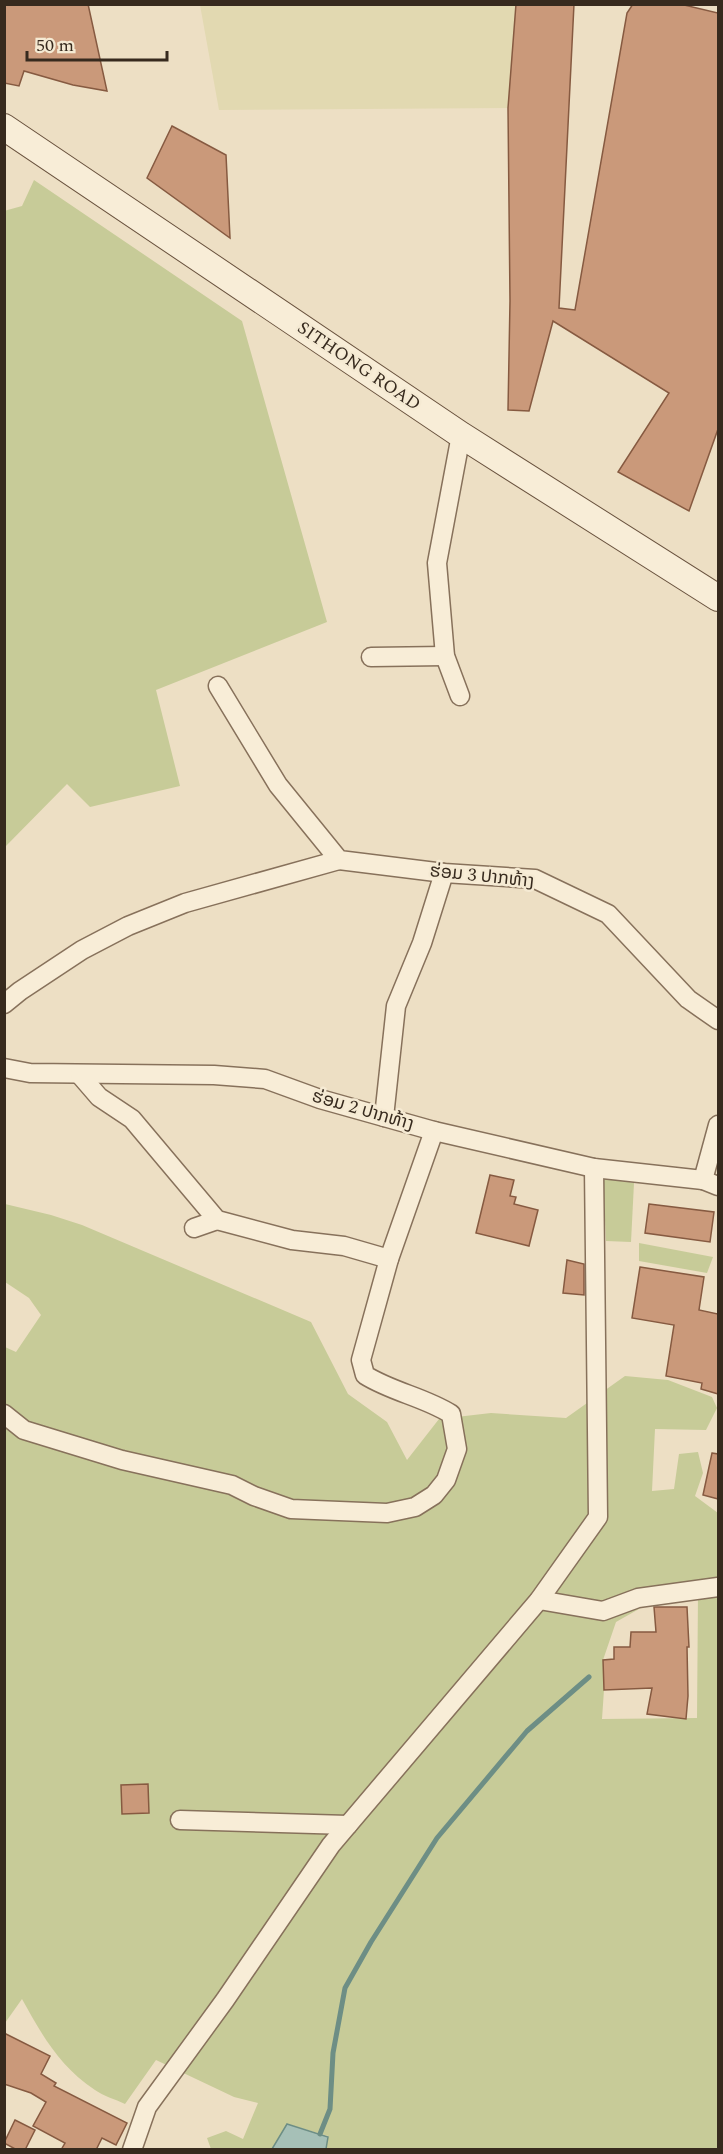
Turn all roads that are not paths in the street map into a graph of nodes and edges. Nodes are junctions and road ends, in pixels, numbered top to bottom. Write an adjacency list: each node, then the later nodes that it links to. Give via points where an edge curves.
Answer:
1 (4, 127): 2 (main road, SITHONG ROAD)
2 (461, 435): 3 (main road, SITHONG ROAD); 4 (street, via 437,563)
3 (718, 598)
4 (446, 656): 5 (street); 7 (street)
5 (371, 657)
6 (218, 686): 8 (street, via 278,785)
7 (460, 696)
8 (339, 860): 9 (street, ຮ່ອມ 3 ປາກທ້າງ); 10 (street, ຮ່ອມ 3 ປາກທ້າງ, via 185,903 128,926 81,950)
9 (444, 873): 11 (street, ຮ່ອມ 3 ປາກທ້າງ, via 536,879 608,914 688,999); 14 (street, via 422,944 396,1006)
10 (4, 1004)
11 (718, 1020)
12 (4, 1068): 13 (street, ຮ່ອມ 2 ປາກທ້າງ)
13 (80, 1075): 14 (street, ຮ່ອມ 2 ປາກທ້າງ, via 265,1078); 19 (street, via 99,1097 132,1119)
14 (384, 1117): 16 (street, ຮ່ອມ 2 ປາກທ້າງ)
15 (718, 1125): 18 (street)
16 (434, 1131): 17 (street, ຮ່ອມ 2 ປາກທ້າງ); 21 (street)
17 (594, 1168): 18 (street, ຮ່ອມ 2 ປາກທ້າງ); 24 (street, via 598,1517)
18 (711, 1183)
19 (217, 1220): 20 (street); 21 (street)
20 (195, 1228)
21 (389, 1259): 22 (street, via 361,1360 365,1375 451,1414 457,1449 446,1480 434,1495 415,1507 387,1513 291,1509 232,1485 122,1460 24,1430)
22 (4, 1414)
23 (718, 1587): 24 (street, via 638,1598 603,1611)
24 (540, 1600): 26 (street)
25 (180, 1820): 26 (street)
26 (348, 1825): 27 (street, via 147,2107)
27 (132, 2150)

